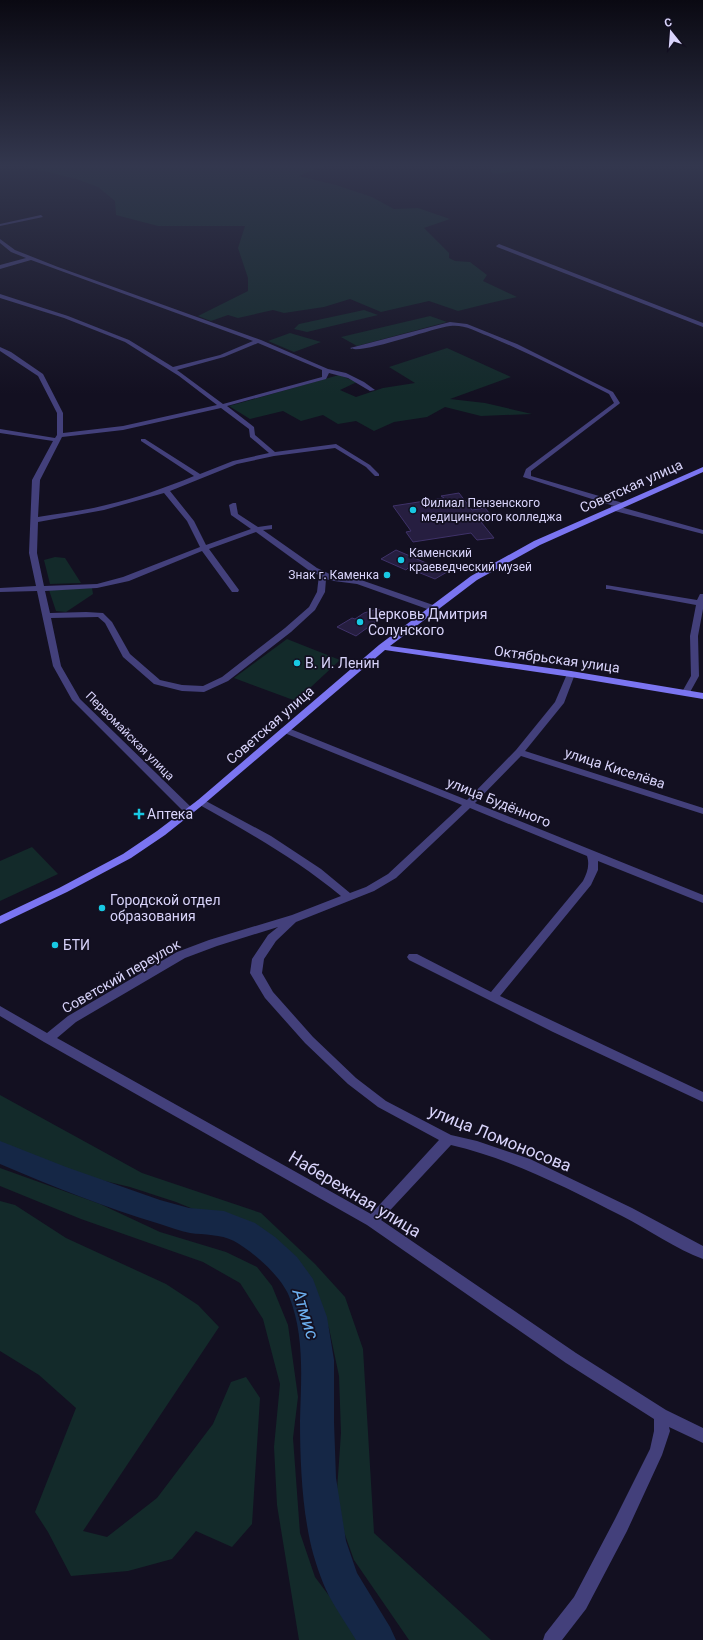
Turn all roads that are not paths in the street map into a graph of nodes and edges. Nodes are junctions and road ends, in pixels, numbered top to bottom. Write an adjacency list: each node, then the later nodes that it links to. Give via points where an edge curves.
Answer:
1 (0, 241): 3 (street, via 13,251)
2 (499, 246): 6 (street)
3 (31, 258): 4 (street); 7 (street)
4 (0, 267)
5 (0, 296): 10 (street, via 66,317 127,341)
6 (703, 325)
7 (259, 341): 10 (street, via 222,356); 11 (street)
8 (353, 348): 23 (street, via 450,324 465,325 515,345 611,393 617,403 528,470 527,477)
9 (0, 349): 15 (street, Первомайская улица, via 41,375 60,413)
10 (172, 369): 13 (street)
11 (326, 371): 12 (street, via 349,377); 13 (street, via 324,378)
12 (372, 390)
13 (221, 406): 15 (street, via 123,430); 17 (street, via 252,428 252,436)
14 (0, 431): 15 (street)
15 (58, 437): 24 (street, Первомайская улица, via 36,480)
16 (143, 440): 20 (street)
17 (274, 454): 19 (street, via 336,446 368,466); 20 (street, via 234,462)
18 (703, 469): 23 (main road, Советская улица)
19 (377, 475)
20 (199, 476): 21 (street)
21 (166, 490): 24 (street, via 104,508); 28 (street, via 190,521)
22 (233, 505): 26 (street, via 235,515)
23 (617, 507): 27 (street); 35 (main road, Советская улица, via 537,543 488,569)
24 (34, 520): 31 (street, Первомайская улица, via 33,553)
25 (269, 527): 26 (street)
26 (257, 529): 28 (street); 29 (street)
27 (703, 532)
28 (204, 548): 31 (street, via 126,579 97,586); 33 (street)
29 (323, 574): 35 (street, via 334,579 358,582); 36 (street, via 321,592 312,608 288,630 225,678 204,689 182,688 157,682 126,655 108,622 100,615)
30 (609, 587): 34 (street)
31 (41, 588): 32 (street); 36 (street, Первомайская улица)
32 (0, 590)
33 (235, 590)
34 (702, 601): 39 (street, via 694,636 694,676)
35 (433, 608): 37 (main road, Советская улица)
36 (47, 616): 45 (street, Первомайская улица, via 58,666 76,700)
37 (382, 647): 38 (main road, Октябрьская улица); 41 (main road, Советская улица)
38 (571, 674): 39 (main road, Октябрьская улица); 42 (street, Советский переулок, via 559,703)
39 (686, 692): 40 (main road, Октябрьская улица)
40 (703, 696)
41 (285, 730): 43 (main road, Советская улица); 44 (street, улица Будённого)
42 (519, 752): 44 (street, Советский переулок); 46 (street, улица Киселёва)
43 (201, 802): 45 (main road, Советская улица); 48 (street, via 267,838 317,871)
44 (469, 804): 47 (street, улица Будённого); 48 (street, Советский переулок, via 392,876 370,889)
45 (190, 811): 51 (main road, Советская улица, via 127,856)
46 (703, 811)
47 (592, 855): 49 (street, улица Будённого); 53 (street, via 595,863 587,883)
48 (348, 897): 50 (street, Советский переулок)
49 (703, 899)
50 (296, 918): 55 (street, Советский переулок, via 181,955 72,1019); 57 (street, улица Ломоносова, via 272,938 258,959 256,973 269,995 309,1040 352,1081 382,1104)
51 (0, 920)
52 (412, 957): 53 (street)
53 (492, 998): 56 (street)
54 (0, 1010): 55 (street, Набережная улица)
55 (48, 1039): 58 (street, Набережная улица)
56 (703, 1097)
57 (448, 1139): 58 (street); 59 (street, улица Ломоносова, via 478,1146 525,1163 627,1212)
58 (372, 1221): 60 (street, Набережная улица, via 571,1358)
59 (703, 1253)
60 (661, 1415): 61 (street, Набережная улица); 62 (street, via 662,1431 657,1450 621,1525 580,1603)
61 (703, 1436)
62 (551, 1640)

